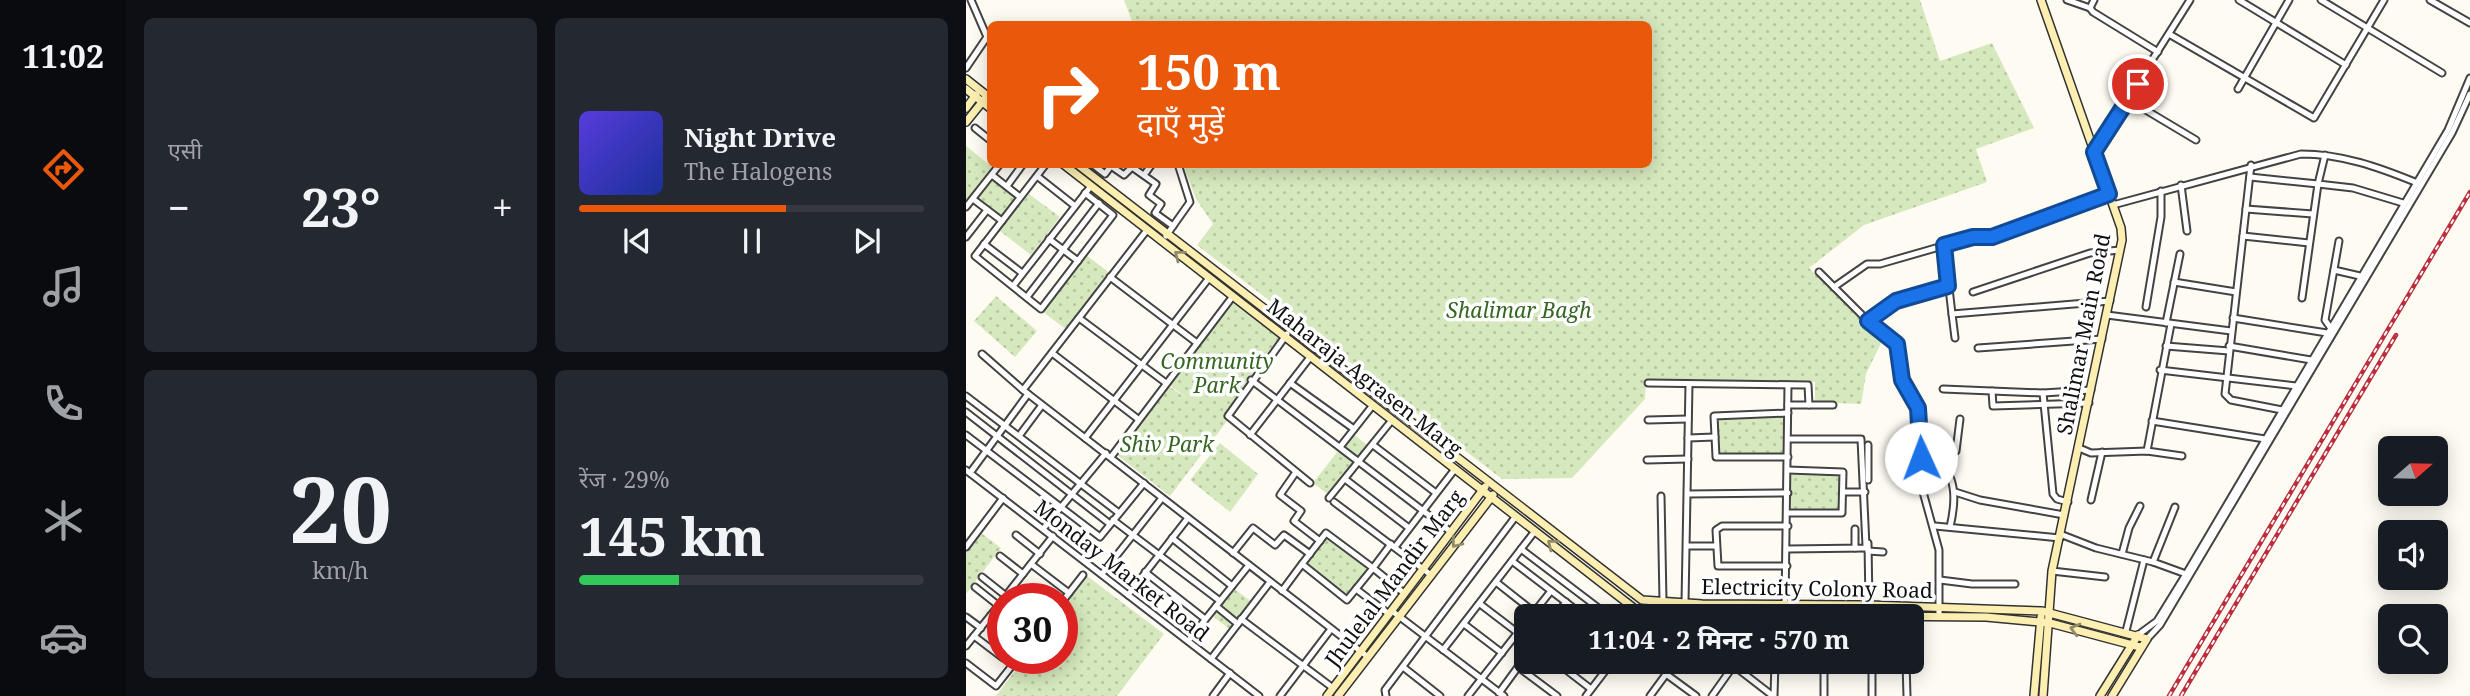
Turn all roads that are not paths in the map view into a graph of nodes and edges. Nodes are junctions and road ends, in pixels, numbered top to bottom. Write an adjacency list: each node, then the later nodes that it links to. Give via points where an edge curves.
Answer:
1 (971, 0): 18 (street, via 987,37)
2 (2040, 0): 34 (street, Shalimar Main Road)
3 (2067, 0): 11 (street)
4 (2094, 0): 11 (street)
5 (2190, 0): 15 (street)
6 (2239, 0): 12 (street)
7 (2289, 0): 12 (street)
8 (2321, 0): 14 (street)
9 (2384, 0): 14 (street)
10 (2430, 0): 13 (street)
11 (2090, 8): 16 (street)
12 (2276, 22): 17 (street); 20 (street)
13 (2470, 23)
14 (2368, 28): 17 (street); 19 (street)
15 (2169, 34): 16 (street); 20 (street)
16 (2158, 52): 28 (street)
17 (2346, 65): 20 (street, via 2314,118)
18 (966, 68)
19 (2442, 73)
20 (2244, 78): 24 (street)
21 (2470, 78): 53 (street, via 2448,130)
22 (966, 79): 25 (street)
23 (966, 89): 25 (street)
24 (2238, 89)
25 (977, 93): 27 (street); 29 (street)
26 (2470, 94): 322 (street, via 2325,351 2160,625)
27 (986, 99): 30 (street)
28 (2129, 100): 33 (street); 34 (street)
29 (966, 108)
30 (966, 122)
31 (975, 128): 32 (street)
32 (987, 138)
33 (2196, 140)
34 (2094, 152): 60 (street, Shalimar Main Road)
35 (2325, 155): 36 (street, via 2286,156); 53 (street); 54 (street)
36 (2251, 165): 52 (street); 57 (street)
37 (997, 168): 49 (street)
38 (1020, 168): 55 (street)
39 (1043, 168): 51 (street)
40 (1068, 168): 56 (street, Maharaja Agrasen Marg)
41 (1082, 168): 77 (street, Maharaja Agrasen Marg)
42 (1097, 168): 43 (street, via 1105,174)
43 (1110, 168)
44 (1115, 168): 45 (street, via 1125,175)
45 (1130, 168)
46 (1133, 168): 50 (street)
47 (1149, 168): 50 (street)
48 (1179, 168): 72 (street, via 1190,202)
49 (992, 175): 55 (street); 62 (street)
50 (1144, 175): 72 (street, via 1156,184 1149,195 1161,204 1155,213)
51 (1037, 176): 61 (street); 66 (street)
52 (2250, 177): 54 (street); 68 (street)
53 (2415, 182): 64 (street)
54 (2318, 184): 64 (street, via 2353,188); 70 (street)
55 (1007, 186): 61 (street)
56 (1091, 186): 59 (street); 73 (street, Maharaja Agrasen Marg)
57 (2180, 186): 58 (street); 74 (street)
58 (2161, 191): 65 (street); 103 (street)
59 (1085, 193): 63 (street); 66 (street)
60 (2109, 194): 65 (street, Shalimar Main Road); 82 (street, via 1992,237)
61 (1020, 197): 71 (street)
62 (972, 199): 67 (street); 69 (street)
63 (1099, 204): 83 (street); 86 (street, via 1113,215)
64 (2403, 204): 90 (street)
65 (2113, 205): 84 (street, Shalimar Main Road, via 2121,228)
66 (1075, 206): 78 (street)
67 (966, 207)
68 (2246, 209): 70 (street); 75 (street)
69 (987, 210): 71 (street); 76 (street)
70 (2313, 214): 80 (street)
71 (1002, 221): 81 (street)
72 (1173, 226): 77 (street)
73 (1147, 230): 77 (street, Maharaja Agrasen Marg); 91 (street)
74 (2187, 231)
75 (2243, 236): 80 (street); 98 (street)
76 (966, 237)
77 (1165, 238): 92 (street, Maharaja Agrasen Marg, one-way to 77); 111 (street, Maharaja Agrasen Marg)
78 (1049, 239): 83 (street); 89 (street)
79 (2339, 241): 87 (street)
80 (2309, 243): 101 (street)
81 (984, 244): 89 (street); 94 (street, via 976,257)
82 (1944, 245): 95 (street); 96 (street, via 1863,265)
83 (1063, 250): 86 (street); 100 (street)
84 (2120, 250): 97 (street, via 2082,255); 102 (street, Shalimar Main Road)
85 (2180, 254): 93 (street)
86 (1078, 261): 100 (street, via 1041,309)
87 (2334, 270): 90 (street); 112 (street, via 2325,320)
88 (1819, 271): 96 (street)
89 (1022, 273): 94 (street)
90 (2360, 276): 112 (street)
91 (1110, 277): 106 (street); 110 (street)
92 (1209, 278): 99 (street, Maharaja Agrasen Marg); 110 (street)
93 (2174, 282): 98 (street); 109 (street)
94 (1013, 286): 100 (street)
95 (1948, 286): 104 (street); 108 (street, via 1896,301)
96 (1834, 287): 108 (street)
97 (1973, 292)
98 (2236, 292): 107 (street)
99 (1233, 296): 114 (street, Maharaja Agrasen Marg); 117 (street)
100 (1027, 297)
101 (2302, 298)
102 (2110, 302): 104 (street); 105 (street, Shalimar Main Road)
103 (2146, 307)
104 (1952, 314): 115 (street)
105 (2107, 315): 109 (street); 116 (street, Shalimar Main Road)
106 (1079, 318): 121 (street); 125 (street)
107 (2233, 318): 112 (street); 113 (street)
108 (1868, 321): 169 (street, via 1897,344 1902,380 1918,408)
109 (2168, 323): 113 (street); 118 (street)
110 (1173, 325): 117 (street); 125 (street)
111 (1290, 329): 114 (street); 150 (street, Maharaja Agrasen Marg)
112 (2329, 330): 124 (street)
113 (2231, 331): 120 (street)
114 (1285, 337): 123 (street, Maharaja Agrasen Marg); 128 (street)
115 (1955, 338)
116 (2102, 339): 119 (street); 136 (street, Shalimar Main Road)
117 (1197, 343): 129 (street)
118 (2166, 346): 120 (street); 126 (street)
119 (1978, 348)
120 (2229, 349): 124 (street); 127 (street)
121 (1052, 353): 138 (street); 142 (street)
122 (982, 354): 138 (street)
123 (1311, 356): 130 (street); 146 (street, Maharaja Agrasen Marg)
124 (2311, 360): 134 (street)
125 (1142, 365): 129 (street); 142 (street)
126 (2160, 370): 127 (street); 159 (street)
127 (2226, 378): 134 (street); 151 (street, via 2229,399)
128 (1251, 380): 141 (street); 163 (street, via 1228,415)
129 (1166, 383): 155 (street)
130 (1290, 383): 141 (street); 161 (street)
131 (1648, 383): 132 (street)
132 (1689, 384): 133 (street); 156 (street)
133 (1788, 385): 144 (street); 147 (street, via 1808,385)
134 (2296, 386): 151 (street)
135 (1943, 389): 137 (street)
136 (2091, 390): 139 (street); 143 (street, Shalimar Main Road)
137 (1992, 391): 139 (street); 149 (street, via 1993,406)
138 (1026, 392): 145 (street); 160 (street)
139 (2043, 393): 149 (street)
140 (966, 396): 160 (street)
141 (1277, 400): 163 (street); 174 (street)
142 (1114, 401): 155 (street); 167 (street)
143 (2089, 403): 149 (street); 175 (street, Shalimar Main Road)
144 (1788, 404): 147 (street); 153 (street)
145 (1042, 405): 165 (street); 167 (street)
146 (1373, 405): 154 (street, Maharaja Agrasen Marg); 161 (street)
147 (1809, 405): 148 (street)
148 (1833, 405)
149 (2045, 406): 208 (street, via 2053,494)
150 (1391, 407): 154 (street); 190 (street, Maharaja Agrasen Marg)
151 (2282, 410): 171 (street)
152 (966, 412): 164 (street)
153 (1788, 413): 166 (street, via 1716,414); 170 (street)
154 (1389, 417): 172 (street); 185 (street, Maharaja Agrasen Marg)
155 (1138, 419): 179 (street)
156 (1688, 419): 158 (street); 168 (street)
157 (1960, 419): 169 (street, via 1956,451 1936,436)
158 (1647, 420)
159 (2152, 421): 171 (street); 177 (street)
160 (1005, 425): 164 (street); 165 (street)
161 (1354, 429): 174 (street)
162 (966, 435): 176 (street)
163 (1250, 435): 188 (street)
164 (997, 436): 176 (street); 201 (street)
165 (1019, 436): 191 (street)
166 (1715, 437): 168 (street); 181 (street, via 1716,457)
167 (1085, 438): 179 (street)
168 (1688, 438): 182 (street)
169 (1920, 438): 198 (street, via 1948,470); 220 (street, via 1923,492)
170 (1788, 439): 181 (street); 197 (street, via 1861,439)
171 (2265, 439): 263 (street)
172 (1373, 445): 184 (street); 199 (street)
173 (1868, 445): 240 (street)
174 (1340, 447): 184 (street)
175 (2079, 449): 178 (street); 208 (street, Shalimar Main Road)
176 (987, 450): 187 (street); 209 (street)
177 (2147, 451): 178 (street); 180 (street)
178 (2102, 452): 207 (street)
179 (1109, 455): 191 (street); 192 (street)
180 (2182, 456)
181 (1788, 457): 186 (street)
182 (1688, 459): 183 (street); 202 (street)
183 (1647, 460)
184 (1359, 463): 189 (street); 212 (street)
185 (1455, 468): 195 (street, Maharaja Agrasen Marg); 199 (street)
186 (1788, 470): 196 (street, via 1843,471); 200 (street)
187 (968, 471): 205 (street, Monday Market Road)
188 (1296, 472): 193 (street); 232 (street, via 1280,495 1301,511 1294,521)
189 (1345, 479): 222 (street); 234 (street, via 1332,500)
190 (1489, 482): 194 (street, Maharaja Agrasen Marg); 195 (street, Jhulelal Mandir Marg)
191 (1081, 483): 201 (street); 213 (street)
192 (1144, 483): 206 (street); 213 (street)
193 (1310, 483)
194 (1498, 489): 204 (street, Jhulelal Mandir Marg); 247 (street, Maharaja Agrasen Marg)
195 (1483, 490): 204 (street, Maharaja Agrasen Marg); 226 (street, Jhulelal Mandir Marg)
196 (1843, 492): 197 (street); 214 (street, via 1842,513)
197 (1865, 492): 237 (street, via 1866,547)
198 (1955, 492): 215 (street); 221 (street)
199 (1436, 493): 212 (street)
200 (1788, 493): 202 (street); 214 (street)
201 (1071, 494): 209 (street); 218 (street)
202 (1688, 494): 235 (street)
203 (1661, 496): 285 (street)
204 (1492, 497): 216 (street, Maharaja Agrasen Marg); 265 (street, Jhulelal Mandir Marg, one-way to 265)
205 (1003, 498): 223 (street, Monday Market Road); 233 (street)
206 (1162, 498): 217 (street); 227 (street)
207 (2091, 500)
208 (2068, 502): 215 (street, Shalimar Main Road)
209 (1061, 506): 218 (street, via 1100,537); 223 (street)
210 (2140, 506): 245 (street)
211 (2175, 507): 251 (street)
212 (1423, 511): 222 (street); 226 (street)
213 (1119, 513): 218 (street)
214 (1788, 513): 219 (street)
215 (2064, 515): 230 (street, Shalimar Main Road)
216 (1516, 516): 225 (street, Maharaja Agrasen Marg); 320 (street)
217 (1188, 518): 231 (street); 242 (street)
218 (1112, 522): 227 (street)
219 (1788, 526): 236 (street, via 1719,526); 239 (street)
220 (1935, 526): 221 (street); 268 (street)
221 (1950, 527): 230 (street)
222 (1409, 528): 234 (street)
223 (1043, 529): 229 (street, Monday Market Road)
224 (1854, 529): 237 (street)
225 (1535, 531): 238 (street); 254 (street, Maharaja Agrasen Marg, one-way to 225)
226 (1451, 533): 258 (street, Jhulelal Mandir Marg)
227 (1133, 535): 246 (street); 262 (street)
228 (1016, 536): 243 (street)
229 (1053, 536): 243 (street); 262 (street, Monday Market Road)
230 (2060, 536): 245 (street); 259 (street, Shalimar Main Road)
231 (1172, 538): 246 (street); 276 (street)
232 (1320, 541): 244 (street); 257 (street, via 1329,533)
233 (967, 543)
234 (1393, 546): 257 (street); 258 (street)
235 (1687, 546): 236 (street); 288 (street)
236 (1716, 546): 256 (street, via 1718,566)
237 (1855, 548): 239 (street)
238 (1521, 549): 250 (street); 294 (street)
239 (1788, 549): 256 (street)
240 (1868, 551): 241 (street); 299 (street)
241 (1883, 552)
242 (1233, 553): 244 (street, via 1252,528 1275,545 1284,535); 255 (street)
243 (1040, 554): 252 (street)
244 (1310, 554): 253 (street)
245 (2122, 554): 249 (street)
246 (1159, 555): 260 (street); 289 (street)
247 (1584, 555): 254 (street); 284 (street, Maharaja Agrasen Marg, via 1642,600)
248 (1000, 556): 261 (street)
249 (2144, 560): 251 (street); 317 (street)
250 (1512, 561): 270 (street); 279 (street)
251 (2153, 562): 263 (street)
252 (1031, 564): 261 (street); 273 (street)
253 (1302, 564): 278 (street, via 1346,600); 280 (street)
254 (1578, 564): 295 (street, Maharaja Agrasen Marg)
255 (1249, 565): 269 (street); 276 (street)
256 (1787, 566): 298 (street)
257 (1373, 568): 278 (street); 282 (street)
258 (1423, 569): 265 (street); 282 (street, Jhulelal Mandir Marg)
259 (2052, 571): 267 (street); 286 (street, Shalimar Main Road)
260 (1145, 572): 283 (street); 308 (street)
261 (1023, 574): 272 (street)
262 (1102, 574): 283 (street, Monday Market Road)
263 (2186, 574): 318 (street, via 2157,621)
264 (1083, 575): 274 (street)
265 (1431, 575): 307 (street, Jhulelal Mandir Marg)
266 (982, 577): 271 (street)
267 (2105, 577)
268 (1940, 580): 275 (street); 303 (street)
269 (1270, 582): 280 (street); 311 (street)
270 (1496, 582): 290 (street); 291 (street)
271 (987, 583)
272 (1016, 583)
273 (1056, 583)
274 (1077, 583)
275 (2015, 584)
276 (1232, 586): 289 (street)
277 (975, 587): 281 (street)
278 (1356, 589): 304 (street)
279 (1551, 590): 287 (street); 292 (street)
280 (1282, 591): 315 (street)
281 (987, 593)
282 (1405, 594): 304 (street, Jhulelal Mandir Marg)
283 (1128, 595): 323 (street, Monday Market Road)
284 (1651, 601): 285 (street, Electricity Colony Road); 296 (street)
285 (1663, 601): 288 (street, Electricity Colony Road)
286 (2049, 601): 301 (street, Shalimar Main Road); 305 (street, Shalimar Main Road)
287 (1566, 602): 293 (street)
288 (1685, 603): 297 (street, Electricity Colony Road)
289 (1218, 604): 308 (street); 311 (street)
290 (1480, 604): 313 (street); 316 (street)
291 (1521, 604)
292 (1540, 604)
293 (1569, 604)
294 (1593, 604)
295 (1629, 604)
296 (1650, 604)
297 (1702, 604)
298 (1786, 604)
299 (1869, 604)
300 (1924, 610): 303 (street, Electricity Colony Road)
301 (2042, 611): 303 (street, Electricity Colony Road); 305 (street, Electricity Colony Road); 310 (street)
302 (1924, 612): 303 (street, Electricity Colony Road)
303 (1939, 612): 310 (street, Electricity Colony Road)
304 (1390, 613): 307 (street); 330 (street, Jhulelal Mandir Marg)
305 (2051, 613): 312 (street, Shalimar Main Road); 317 (street, Electricity Colony Road)
306 (966, 617): 314 (street)
307 (1399, 617): 320 (street); 330 (street, Jhulelal Mandir Marg)
308 (1205, 619): 323 (street)
309 (987, 620): 314 (street)
310 (2040, 621): 312 (street, Electricity Colony Road); 369 (street)
311 (1239, 622): 331 (street); 333 (street)
312 (2050, 623): 324 (street, Electricity Colony Road, one-way to 312); 370 (street, Shalimar Main Road)
313 (1464, 624): 328 (street); 329 (street)
314 (981, 628): 319 (street)
315 (1331, 629): 330 (street); 333 (street)
316 (1514, 630)
317 (2126, 631): 318 (street, Electricity Colony Road)
318 (2138, 635): 322 (street, Electricity Colony Road); 324 (street)
319 (974, 636): 325 (street); 326 (street)
320 (1426, 637): 328 (street); 334 (street)
321 (1514, 638): 329 (street)
322 (2147, 639): 327 (street)
323 (1188, 641): 331 (street, Monday Market Road)
324 (2131, 645): 327 (street, Electricity Colony Road); 371 (street)
325 (966, 646)
326 (987, 646)
327 (2140, 647): 372 (street)
328 (1443, 650): 348 (street)
329 (1502, 653): 348 (street)
330 (1364, 655): 349 (street, Jhulelal Mandir Marg); 356 (street, Jhulelal Mandir Marg)
331 (1211, 659): 336 (street, Monday Market Road)
332 (966, 663): 335 (street, via 995,686)
333 (1303, 666): 349 (street); 354 (street)
334 (1403, 667): 357 (street, via 1385,690); 358 (street)
335 (1005, 674)
336 (1230, 674): 352 (street); 353 (street, Monday Market Road)
337 (1514, 674): 351 (street)
338 (1527, 674): 360 (street)
339 (1572, 674): 350 (street)
340 (1602, 674): 350 (street)
341 (1666, 674): 362 (street); 363 (street)
342 (1725, 674): 364 (street)
343 (1746, 674): 365 (street)
344 (1775, 674): 365 (street)
345 (1824, 674): 366 (street)
346 (1872, 674): 367 (street)
347 (1906, 674): 368 (street)
348 (1482, 679): 351 (street); 359 (street)
349 (1334, 688): 355 (street, Jhulelal Mandir Marg)
350 (1591, 689): 361 (street)
351 (1502, 694)
352 (1213, 696)
353 (1259, 696)
354 (1280, 696)
355 (1327, 696)
356 (1338, 696)
357 (1386, 696)
358 (1440, 696)
359 (1468, 696)
360 (1557, 696)
361 (1586, 696)
362 (1650, 696)
363 (1696, 696)
364 (1712, 696)
365 (1774, 696)
366 (1824, 696)
367 (1872, 696)
368 (1907, 696)
369 (2034, 696)
370 (2043, 696)
371 (2099, 696)
372 (2112, 696)

